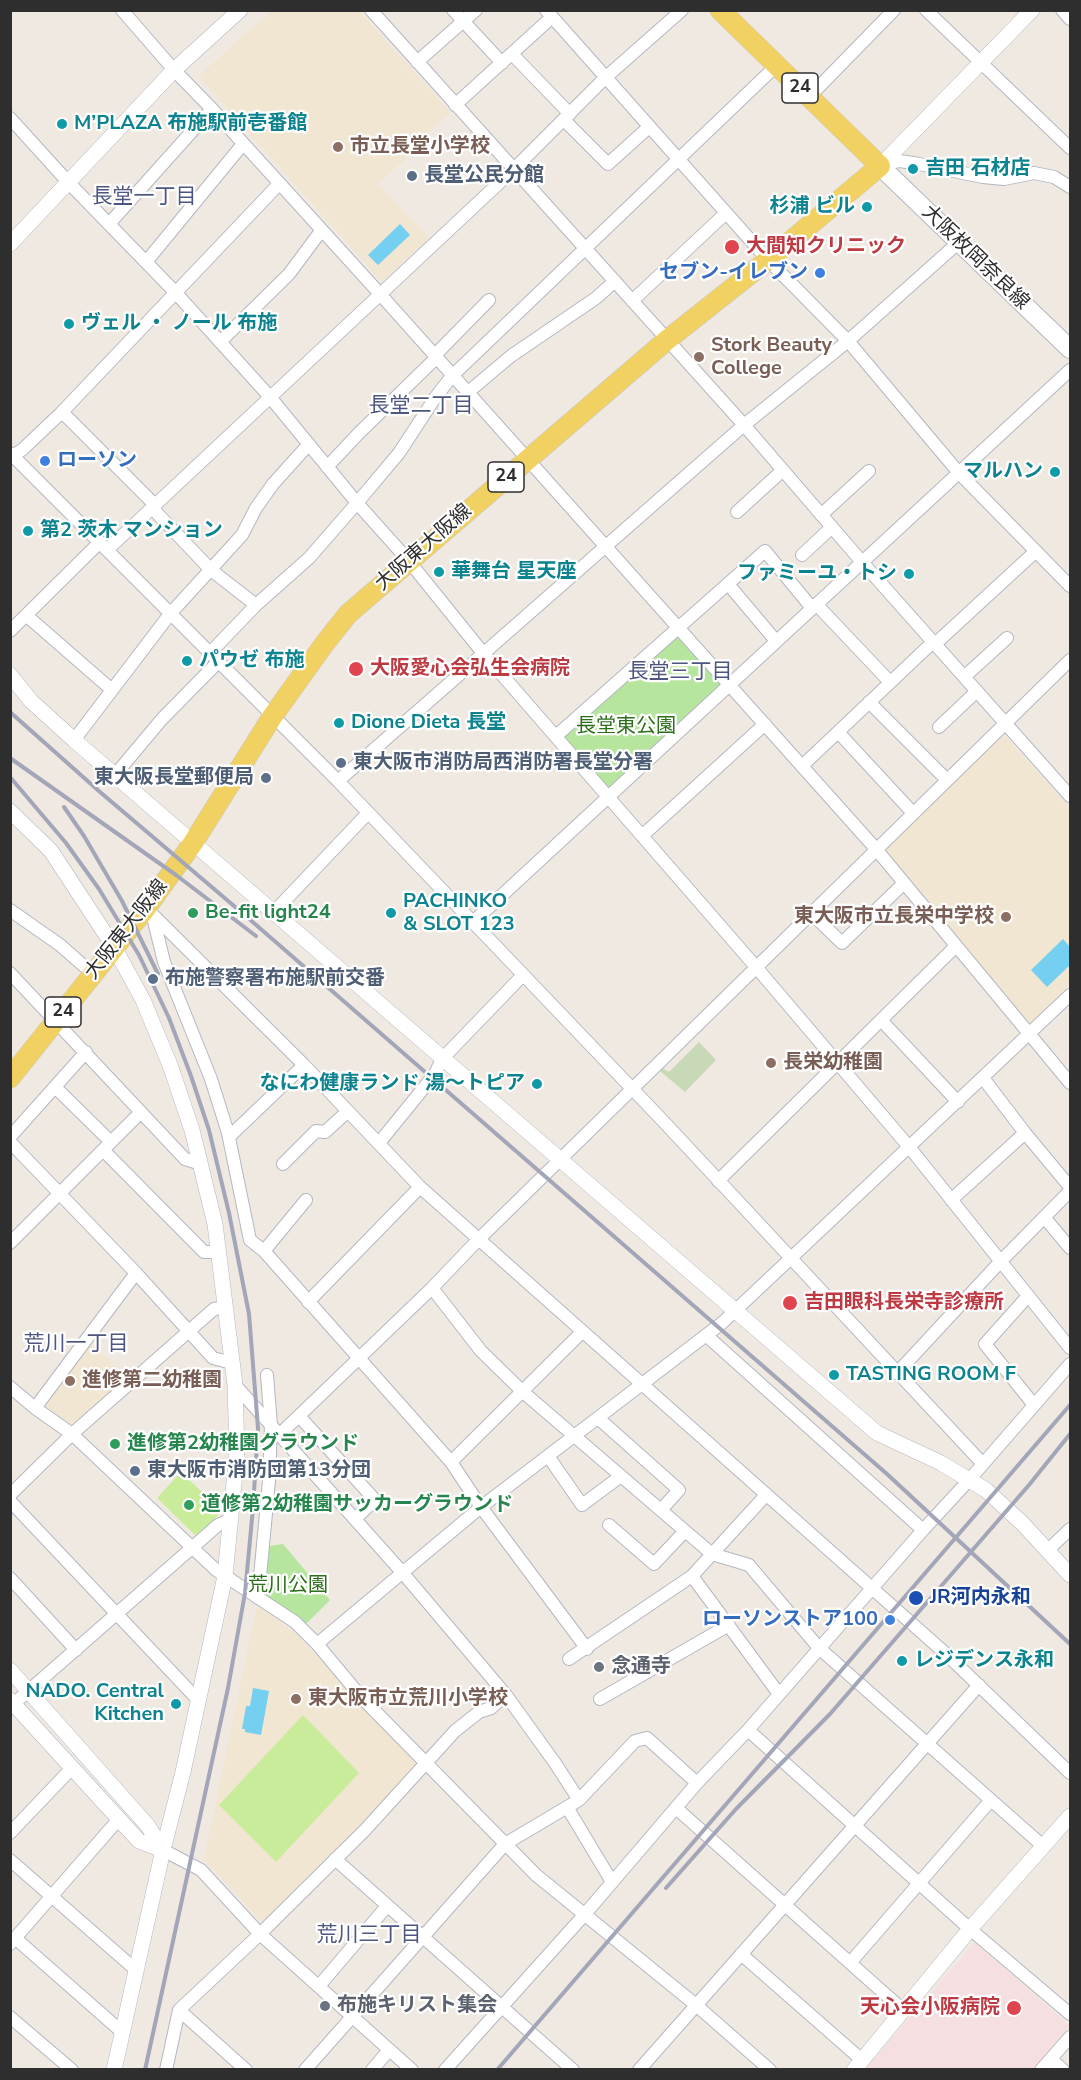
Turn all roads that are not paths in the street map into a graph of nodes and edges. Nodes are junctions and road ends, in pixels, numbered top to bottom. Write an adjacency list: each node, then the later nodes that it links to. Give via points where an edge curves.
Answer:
1 (122, 10): 20 (street)
2 (240, 10): 20 (street)
3 (371, 10): 16 (street)
4 (453, 10): 14 (street)
5 (476, 10): 14 (street)
6 (682, 10): 21 (street)
7 (720, 10): 19 (main road, 24)
8 (894, 10): 22 (street)
9 (926, 10): 17 (street)
10 (1032, 10): 17 (street)
11 (1062, 10): 13 (street)
12 (549, 14): 15 (street); 21 (street)
13 (1071, 19)
14 (463, 21): 16 (street); 18 (street)
15 (512, 54): 18 (street); 25 (street)
16 (417, 62): 23 (street)
17 (981, 62): 29 (street); 31 (street)
18 (502, 63): 23 (street)
19 (777, 65): 22 (main road, 24); 30 (street)
20 (174, 70): 24 (street); 33 (street)
21 (605, 78): 25 (street); 27 (street)
22 (809, 97): 31 (main road, 24)
23 (455, 105): 32 (street)
24 (212, 109): 28 (street); 37 (street)
25 (567, 117): 27 (street, via 608,164); 32 (street)
26 (10, 118): 33 (street)
27 (649, 127): 30 (street)
28 (243, 144): 34 (street); 43 (street)
29 (1071, 148)
30 (679, 160): 36 (street); 41 (street)
31 (880, 166): 35 (street, via 899,161 1004,179 1034,173 1054,177); 39 (main road, 大阪枚岡奈良線); 42 (main road, 大阪東大阪線 / 24)
32 (513, 170): 41 (street); 46 (street)
33 (68, 182): 37 (street); 40 (street)
34 (279, 184): 38 (street); 45 (street)
35 (1071, 187)
36 (726, 213): 42 (street); 48 (street)
37 (109, 224): 43 (street)
38 (321, 231): 46 (street); 51 (street, via 289,274)
39 (958, 243): 50 (street); 52 (main road, 大阪枚岡奈良線)
40 (10, 244)
41 (585, 249): 44 (street); 55 (street)
42 (768, 260): 49 (main road, 大阪東大阪線 / 24); 50 (street)
43 (146, 262): 45 (street)
44 (615, 282): 48 (street); 56 (street)
45 (175, 292): 51 (street); 58 (street)
46 (380, 294): 53 (street); 57 (street)
47 (489, 300): 53 (street)
48 (632, 301): 49 (street)
49 (667, 340): 59 (street); 62 (main road, 大阪東大阪線 / 24)
50 (848, 341): 59 (street); 66 (street)
51 (220, 342): 57 (street)
52 (1071, 349)
53 (435, 357): 55 (street); 63 (street)
54 (1071, 370): 66 (street)
55 (452, 376): 56 (street); 67 (street, via 399,453)
56 (466, 393): 62 (street)
57 (270, 397): 60 (street); 68 (street)
58 (62, 412): 61 (street); 68 (street)
59 (744, 425): 64 (street); 73 (street)
60 (309, 444): 63 (street); 78 (street, via 273,484 242,536)
61 (12, 455): 72 (street)
62 (526, 460): 73 (street); 76 (main road, 大阪東大阪線 / 24)
63 (327, 467): 67 (street)
64 (783, 470): 69 (street); 70 (street)
65 (869, 471): 70 (street)
66 (959, 473): 74 (street); 77 (street)
67 (357, 503): 76 (street); 81 (street, via 309,558)
68 (154, 506): 72 (street); 78 (street)
69 (737, 512)
70 (821, 515): 71 (street)
71 (832, 527): 75 (street); 77 (street)
72 (104, 546): 83 (street); 84 (street)
73 (607, 547): 85 (street); 90 (street)
74 (1036, 551): 80 (street); 89 (street)
75 (802, 555)
76 (408, 561): 90 (street); 100 (main road, 大阪東大阪線 / 24, via 348,614)
77 (862, 562): 82 (street); 89 (street)
78 (211, 570): 81 (street); 83 (street)
79 (728, 584): 82 (street, via 765,551); 85 (street); 88 (street)
80 (1071, 586)
81 (256, 605): 91 (street)
82 (814, 606): 88 (street); 95 (street)
83 (170, 614): 91 (street); 97 (street)
84 (27, 616): 86 (street); 97 (street)
85 (678, 628): 96 (street); 105 (street)
86 (10, 631)
87 (1007, 638): 94 (street)
88 (776, 641): 96 (street)
89 (934, 643): 94 (street); 95 (street)
90 (483, 653): 105 (street); 110 (street)
91 (213, 658): 100 (street); 108 (street)
92 (1071, 660): 101 (street)
93 (10, 675): 106 (street, via 31,701)
94 (964, 677): 98 (street)
95 (891, 682): 99 (street)
96 (729, 684): 102 (street); 111 (street)
97 (112, 690): 106 (street)
98 (977, 691): 101 (street); 103 (street)
99 (869, 702): 104 (street); 109 (street)
100 (272, 717): 110 (street); 117 (main road, 大阪東大阪線 / 24)
101 (1005, 723): 109 (street); 112 (street)
102 (765, 724): 107 (street); 116 (street)
103 (939, 728)
104 (838, 732): 107 (street); 115 (street)
105 (556, 736): 111 (street)
106 (74, 740): 108 (street)
107 (802, 766): 118 (street)
108 (115, 775): 117 (street)
109 (947, 780): 115 (street)
110 (338, 781): 114 (street)
111 (608, 795): 116 (street); 124 (street)
112 (1071, 796)
113 (10, 811): 126 (street, via 51,851)
114 (368, 813): 122 (street); 124 (street)
115 (914, 813): 118 (street)
116 (643, 835): 128 (street)
117 (193, 843): 121 (main road, 大阪東大阪線 / 24); 122 (street)
118 (876, 849): 119 (street); 123 (street)
119 (904, 883): 123 (street, via 842,943); 125 (street)
120 (10, 910): 127 (street)
121 (150, 912): 126 (main road, 大阪東大阪線 / 24); 138 (street); 149 (street, via 164,962 211,1079)
122 (273, 913): 136 (street)
123 (811, 913): 128 (street)
124 (473, 922): 130 (street)
125 (956, 946): 133 (street); 134 (street)
126 (114, 947): 132 (main road, 大阪東大阪線 / 24); 155 (street, via 170,1065)
127 (85, 967)
128 (756, 967): 137 (street); 143 (street)
129 (10, 973): 132 (street)
130 (523, 975): 136 (street); 143 (street)
131 (1071, 995): 134 (street)
132 (56, 1020): 135 (street); 139 (main road, 大阪東大阪線 / 24)
133 (881, 1020): 137 (street); 144 (street)
134 (1029, 1034): 140 (street); 141 (street)
135 (86, 1052): 142 (street); 145 (street)
136 (442, 1059): 151 (street, via 435,1074); 154 (street)
137 (838, 1063): 153 (street); 157 (street)
138 (304, 1065): 146 (street); 149 (street)
139 (10, 1078)
140 (983, 1078): 144 (street); 147 (street)
141 (1071, 1083)
142 (55, 1087): 148 (street); 152 (street)
143 (632, 1091): 154 (street); 157 (street)
144 (958, 1102): 153 (street)
145 (141, 1112): 152 (street); 155 (street, via 185,1159)
146 (346, 1112): 151 (street); 156 (street, via 325,1132 316,1131)
147 (1025, 1133): 159 (street); 162 (street)
148 (10, 1137)
149 (229, 1137): 167 (street, via 250,1240)
150 (10, 1142): 160 (street)
151 (379, 1143): 158 (street)
152 (107, 1146): 160 (street); 168 (street, via 204,1252)
153 (910, 1148): 162 (street); 169 (street)
154 (560, 1160): 164 (street); 176 (street)
155 (201, 1164): 168 (street)
156 (283, 1164)
157 (718, 1181): 169 (street)
158 (420, 1187): 164 (street); 174 (street)
159 (1071, 1189): 163 (street)
160 (60, 1194): 165 (street); 171 (street)
161 (306, 1200): 167 (street)
162 (951, 1200): 170 (street)
163 (1044, 1217): 166 (street); 170 (street)
164 (478, 1240): 172 (street); 178 (street)
165 (10, 1243)
166 (1071, 1248)
167 (264, 1251): 174 (street)
168 (219, 1252): 175 (street)
169 (791, 1260): 176 (street); 184 (street)
170 (1000, 1262): 173 (street); 184 (street)
171 (136, 1273): 177 (street); 191 (street)
172 (432, 1288): 181 (street); 189 (street, via 481,1351)
173 (1028, 1296): 180 (street); 190 (street, via 985,1344)
174 (308, 1302): 181 (street)
175 (226, 1307): 177 (street, via 214,1309); 182 (street)
176 (735, 1312): 179 (street); 202 (street, via 878,1433)
177 (189, 1332): 182 (street, via 213,1358); 195 (street)
178 (582, 1332): 187 (street); 189 (street)
179 (707, 1336): 187 (street); 212 (street)
180 (1071, 1348)
181 (358, 1358): 192 (street); 199 (street)
182 (232, 1363): 186 (street)
183 (1071, 1364): 190 (street)
184 (897, 1372): 200 (street)
185 (267, 1375): 194 (street)
186 (235, 1385): 194 (street); 209 (street, via 237,1452)
187 (642, 1385): 193 (street); 204 (street)
188 (10, 1387): 191 (street)
189 (523, 1392): 197 (street); 199 (street)
190 (1034, 1405): 200 (street)
191 (35, 1408): 195 (street)
192 (299, 1416): 196 (street); 208 (street, via 375,1500)
193 (598, 1418): 197 (street); 207 (street, via 679,1490)
194 (271, 1425): 196 (street); 223 (street)
195 (72, 1434): 203 (street); 214 (street)
196 (280, 1434): 208 (street)
197 (574, 1436): 198 (street); 201 (street)
198 (548, 1456): 201 (street, via 582,1505); 206 (street)
199 (451, 1462): 206 (street)
200 (983, 1464): 202 (street)
201 (621, 1476): 207 (street)
202 (970, 1479): 212 (street); 215 (street, via 1001,1502)
203 (10, 1495)
204 (766, 1495): 216 (street); 222 (street)
205 (10, 1501): 224 (street)
206 (481, 1507): 217 (street); 228 (street)
207 (661, 1510): 213 (street)
208 (355, 1519): 217 (street)
209 (230, 1520): 214 (street, via 218,1525); 219 (street)
210 (609, 1525): 213 (street, via 654,1564)
211 (1071, 1529): 215 (street)
212 (923, 1530): 222 (street)
213 (685, 1531): 216 (street)
214 (193, 1547): 219 (street); 224 (street)
215 (1048, 1550): 218 (street)
216 (712, 1554): 220 (street); 227 (street, via 749,1565)
217 (402, 1572): 226 (street); 235 (street)
218 (1071, 1575)
219 (225, 1576): 223 (street); 237 (street)
220 (692, 1576): 225 (street); 228 (street)
221 (10, 1578): 229 (street)
222 (870, 1589): 227 (street); 232 (street)
223 (258, 1598): 226 (street, via 295,1622)
224 (118, 1613): 229 (street); 237 (street)
225 (729, 1625): 234 (street); 236 (street)
226 (317, 1644): 241 (street)
227 (819, 1648): 234 (street); 240 (street)
228 (587, 1649): 230 (street)
229 (76, 1650): 233 (street)
230 (568, 1659)
231 (10, 1670): 233 (street)
232 (980, 1685): 240 (street); 243 (street)
233 (29, 1691): 238 (street); 255 (street, via 148,1826)
234 (779, 1694): 239 (street)
235 (506, 1695): 241 (street, via 455,1731); 245 (street)
236 (600, 1699)
237 (199, 1701): 255 (street)
238 (12, 1703): 242 (street)
239 (748, 1730): 244 (street); 251 (street)
240 (928, 1744): 246 (street); 251 (street)
241 (424, 1763): 253 (street); 256 (street)
242 (72, 1768): 250 (street); 252 (street)
243 (1071, 1773)
244 (697, 1783): 245 (street, via 646,1738 635,1741); 248 (street)
245 (579, 1800): 247 (street)
246 (991, 1800): 254 (street); 259 (street)
247 (567, 1807): 253 (street); 258 (street)
248 (676, 1808): 258 (street); 262 (street)
249 (1071, 1816): 254 (street)
250 (118, 1820): 255 (street, via 139,1841); 260 (street)
251 (855, 1825): 259 (street); 262 (street)
252 (10, 1833)
253 (505, 1844): 263 (street); 266 (street)
254 (1043, 1846): 264 (street)
255 (163, 1850): 265 (street, via 201,1870); 270 (street)
256 (335, 1859): 261 (street); 265 (street)
257 (10, 1860): 260 (street)
258 (612, 1882): 263 (street)
259 (919, 1883): 264 (street); 269 (street)
260 (52, 1898): 267 (street); 270 (street)
261 (387, 1906): 266 (street); 271 (street)
262 (785, 1906): 268 (street); 269 (street)
263 (585, 1914): 272 (street); 273 (street)
264 (970, 1929): 275 (street); 276 (street)
265 (260, 1934): 271 (street); 274 (street)
266 (422, 1938): 273 (street); 277 (street)
267 (13, 1941): 279 (street)
268 (741, 1954): 272 (street); 283 (street)
269 (850, 1963): 275 (street)
270 (136, 1970): 279 (street)
271 (319, 1986): 277 (street)
272 (696, 2005): 293 (street); 294 (street)
273 (500, 2007): 291 (street); 292 (street)
274 (178, 2010): 286 (street); 287 (street)
275 (903, 2010): 283 (street)
276 (1071, 2014)
277 (352, 2016): 281 (street); 288 (street)
278 (10, 2017): 284 (street)
279 (122, 2032): 285 (street)
280 (1071, 2037): 282 (street)
281 (389, 2050): 289 (street); 290 (street)
282 (1051, 2059): 295 (street); 296 (street)
283 (858, 2065)
284 (72, 2070)
285 (114, 2070)
286 (166, 2070)
287 (246, 2070)
288 (304, 2070)
289 (372, 2070)
290 (412, 2070)
291 (445, 2070)
292 (573, 2070)
293 (639, 2070)
294 (770, 2070)
295 (1041, 2070)
296 (1064, 2070)

